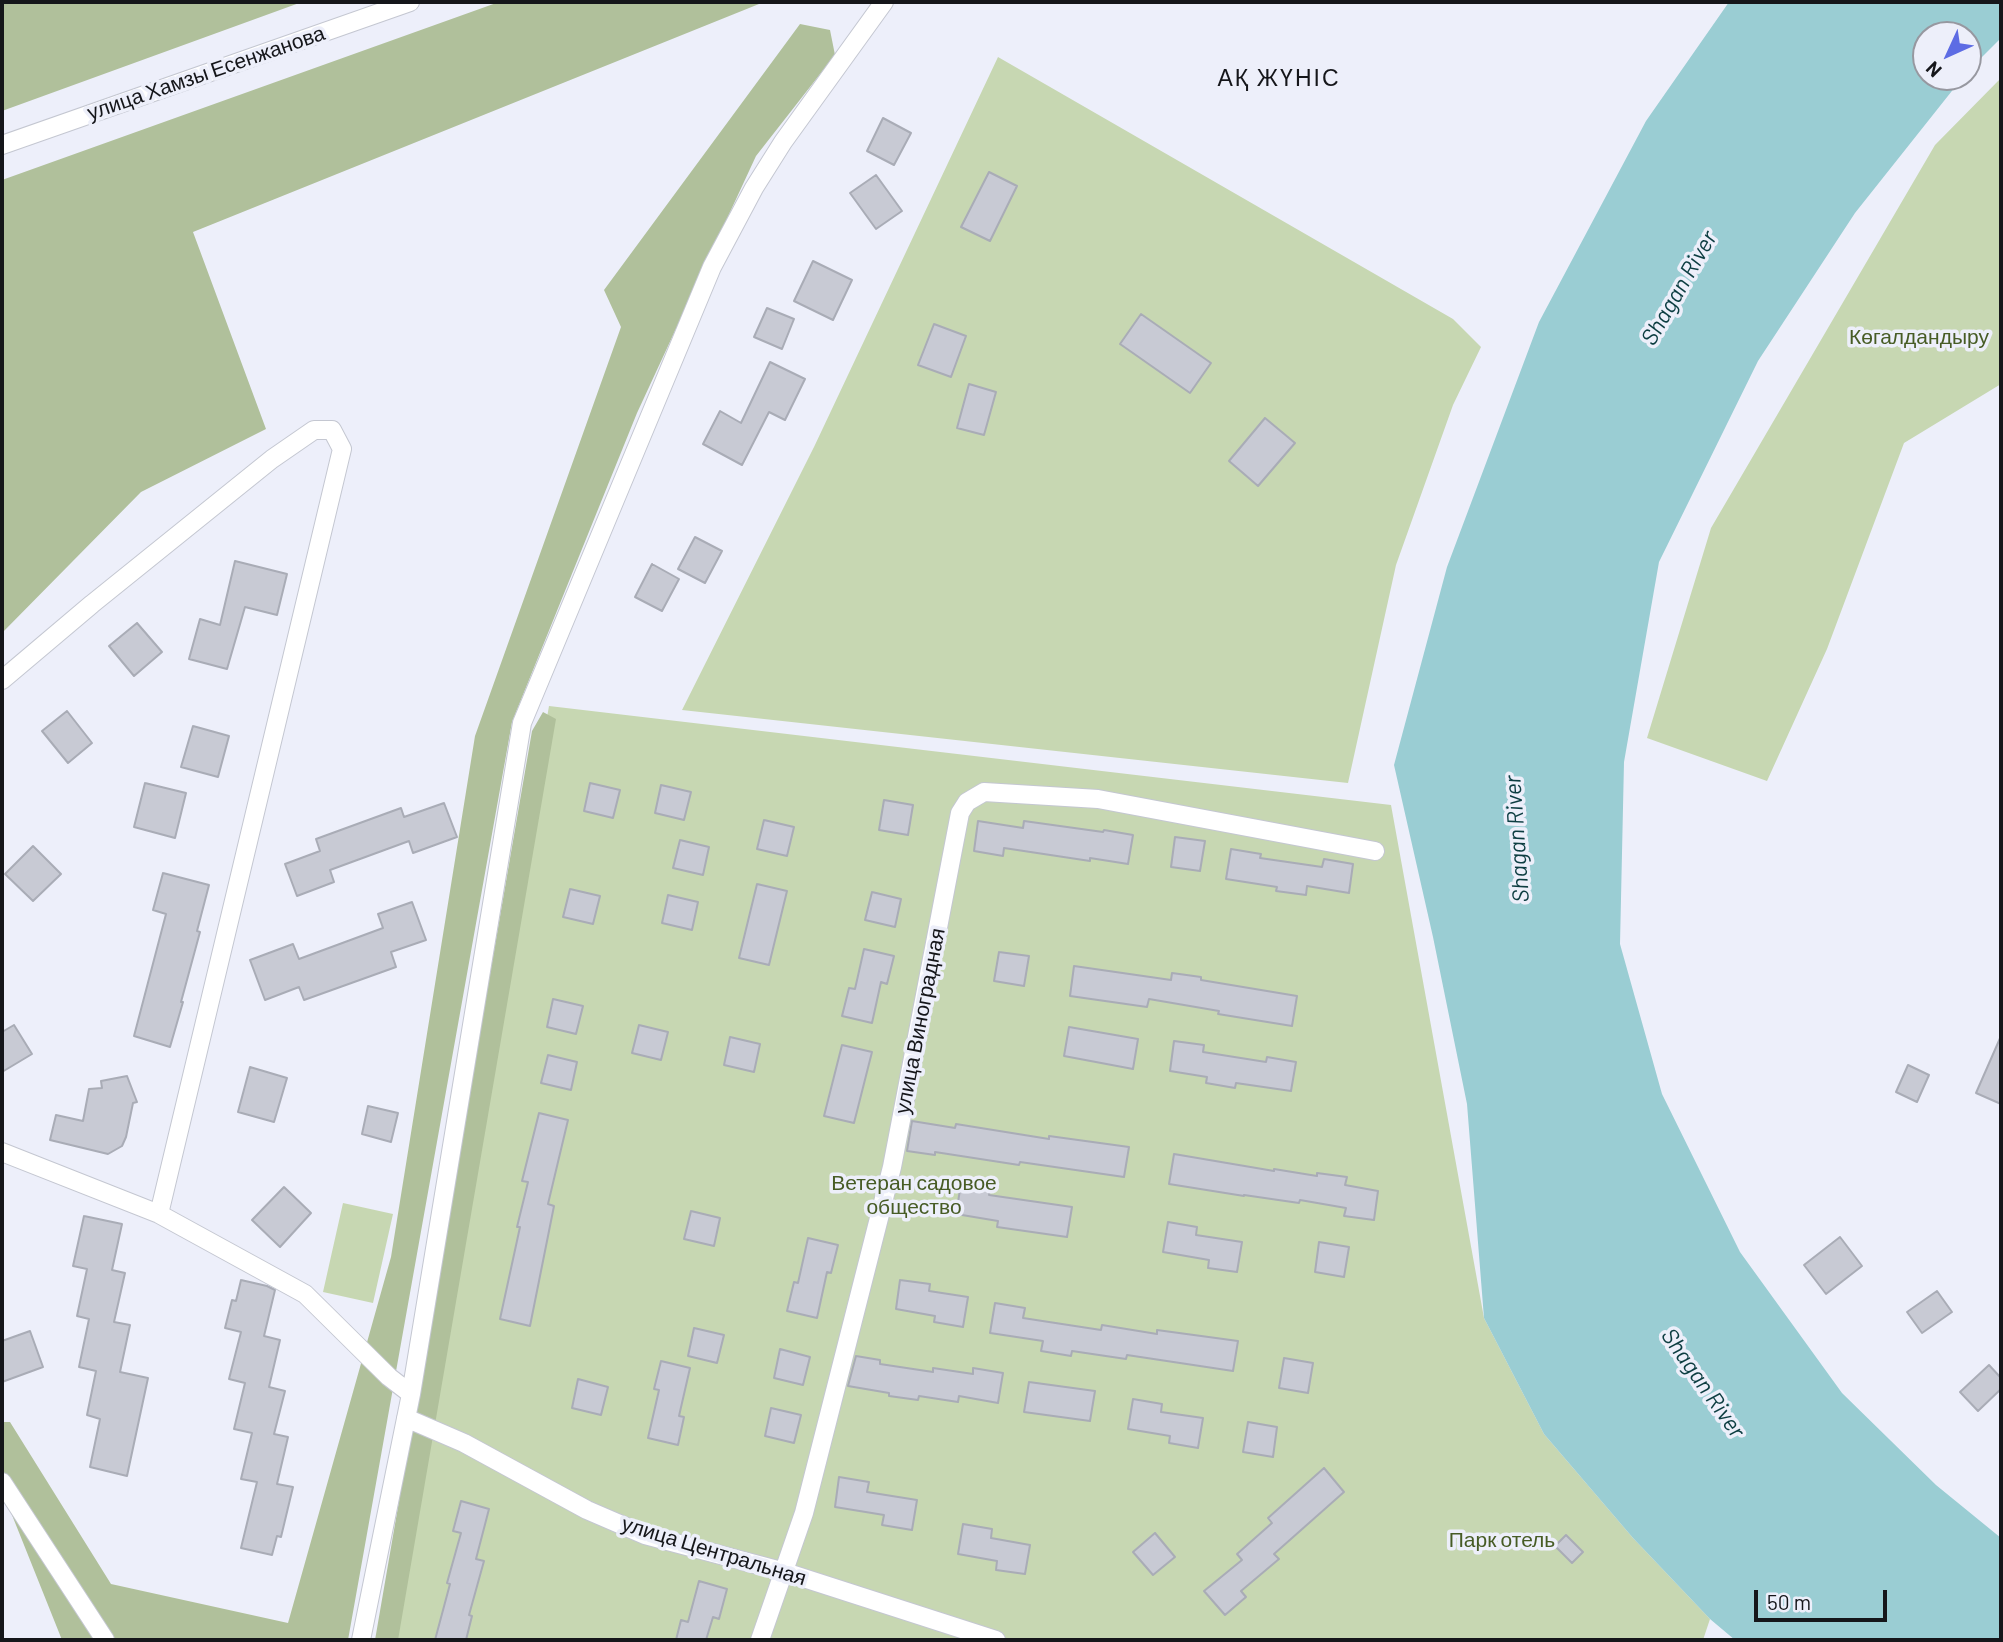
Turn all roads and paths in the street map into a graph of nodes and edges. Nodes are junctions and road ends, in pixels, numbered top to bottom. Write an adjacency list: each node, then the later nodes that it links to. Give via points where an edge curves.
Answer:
1 (410, 2): 3 (street, улица Хамзы Есенжанова)
2 (884, 2): 8 (street, via 783,142 712,267 522,723)
3 (2, 145)
4 (2, 680): 7 (street, via 272,459 314,430 332,430 342,449)
5 (1375, 851): 11 (street, улица Виноградная, via 1098,799 984,793 967,802 960,813 892,1167)
6 (2, 1152): 7 (street)
7 (159, 1214): 8 (street, via 305,1294)
8 (411, 1394): 9 (street)
9 (406, 1418): 11 (street, улица Центральная, via 645,1535); 13 (street)
10 (2, 1482): 12 (street)
11 (785, 1572): 14 (street, улица Виноградная); 15 (street, улица Центральная)
12 (105, 1640)
13 (361, 1640)
14 (760, 1640)
15 (996, 1640)

